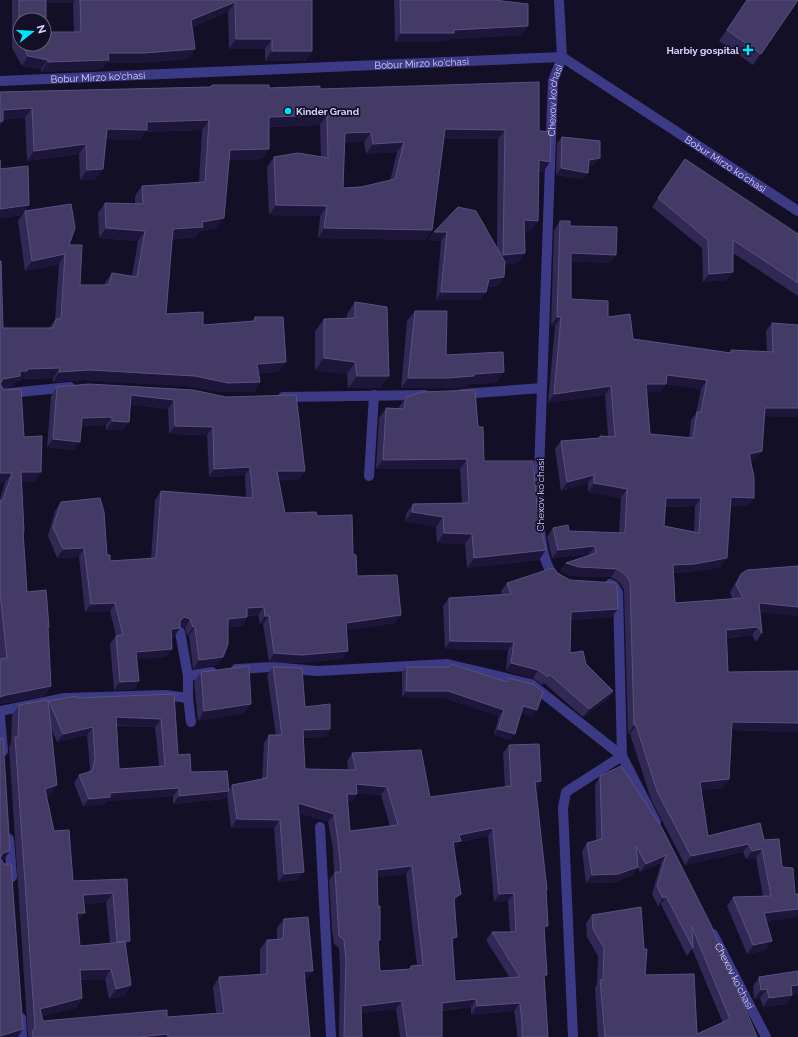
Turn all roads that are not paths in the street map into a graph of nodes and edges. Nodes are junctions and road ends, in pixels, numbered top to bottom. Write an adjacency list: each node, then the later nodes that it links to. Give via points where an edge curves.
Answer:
1 (559, 0): 2 (street)
2 (562, 57): 3 (street, Bobur Mirzo ko'chasi); 4 (street, Bobur Mirzo ko'chasi); 6 (street, Chexov ko'chasi, via 553,81)
3 (0, 81)
4 (798, 211)
5 (83, 386): 7 (street)
6 (542, 388): 10 (street); 13 (street, Chexov ko'chasi, via 538,501 540,534 548,567 554,576 562,581)
7 (0, 394)
8 (374, 395): 9 (street); 11 (street); 12 (street)
9 (433, 395)
10 (448, 395)
11 (275, 397)
12 (370, 476)
13 (570, 581)
14 (600, 583): 21 (street, via 614,586 618,593)
15 (180, 632): 16 (street)
16 (188, 676): 17 (street); 21 (street, via 246,667 317,671 447,664 531,684)
17 (188, 698): 18 (street, via 165,695 65,698); 20 (street)
18 (0, 711)
19 (0, 718): 22 (street)
20 (191, 722)
21 (622, 756): 25 (street); 33 (street, via 566,792 563,808)
22 (4, 765)
23 (320, 827): 32 (street)
24 (8, 828): 26 (street)
25 (662, 834)
26 (11, 867): 27 (street); 28 (street)
27 (0, 868)
28 (12, 890)
29 (710, 926): 34 (street, Chexov ko'chasi)
30 (20, 1006): 31 (street)
31 (22, 1037)
32 (331, 1037)
33 (573, 1037)
34 (766, 1037)

